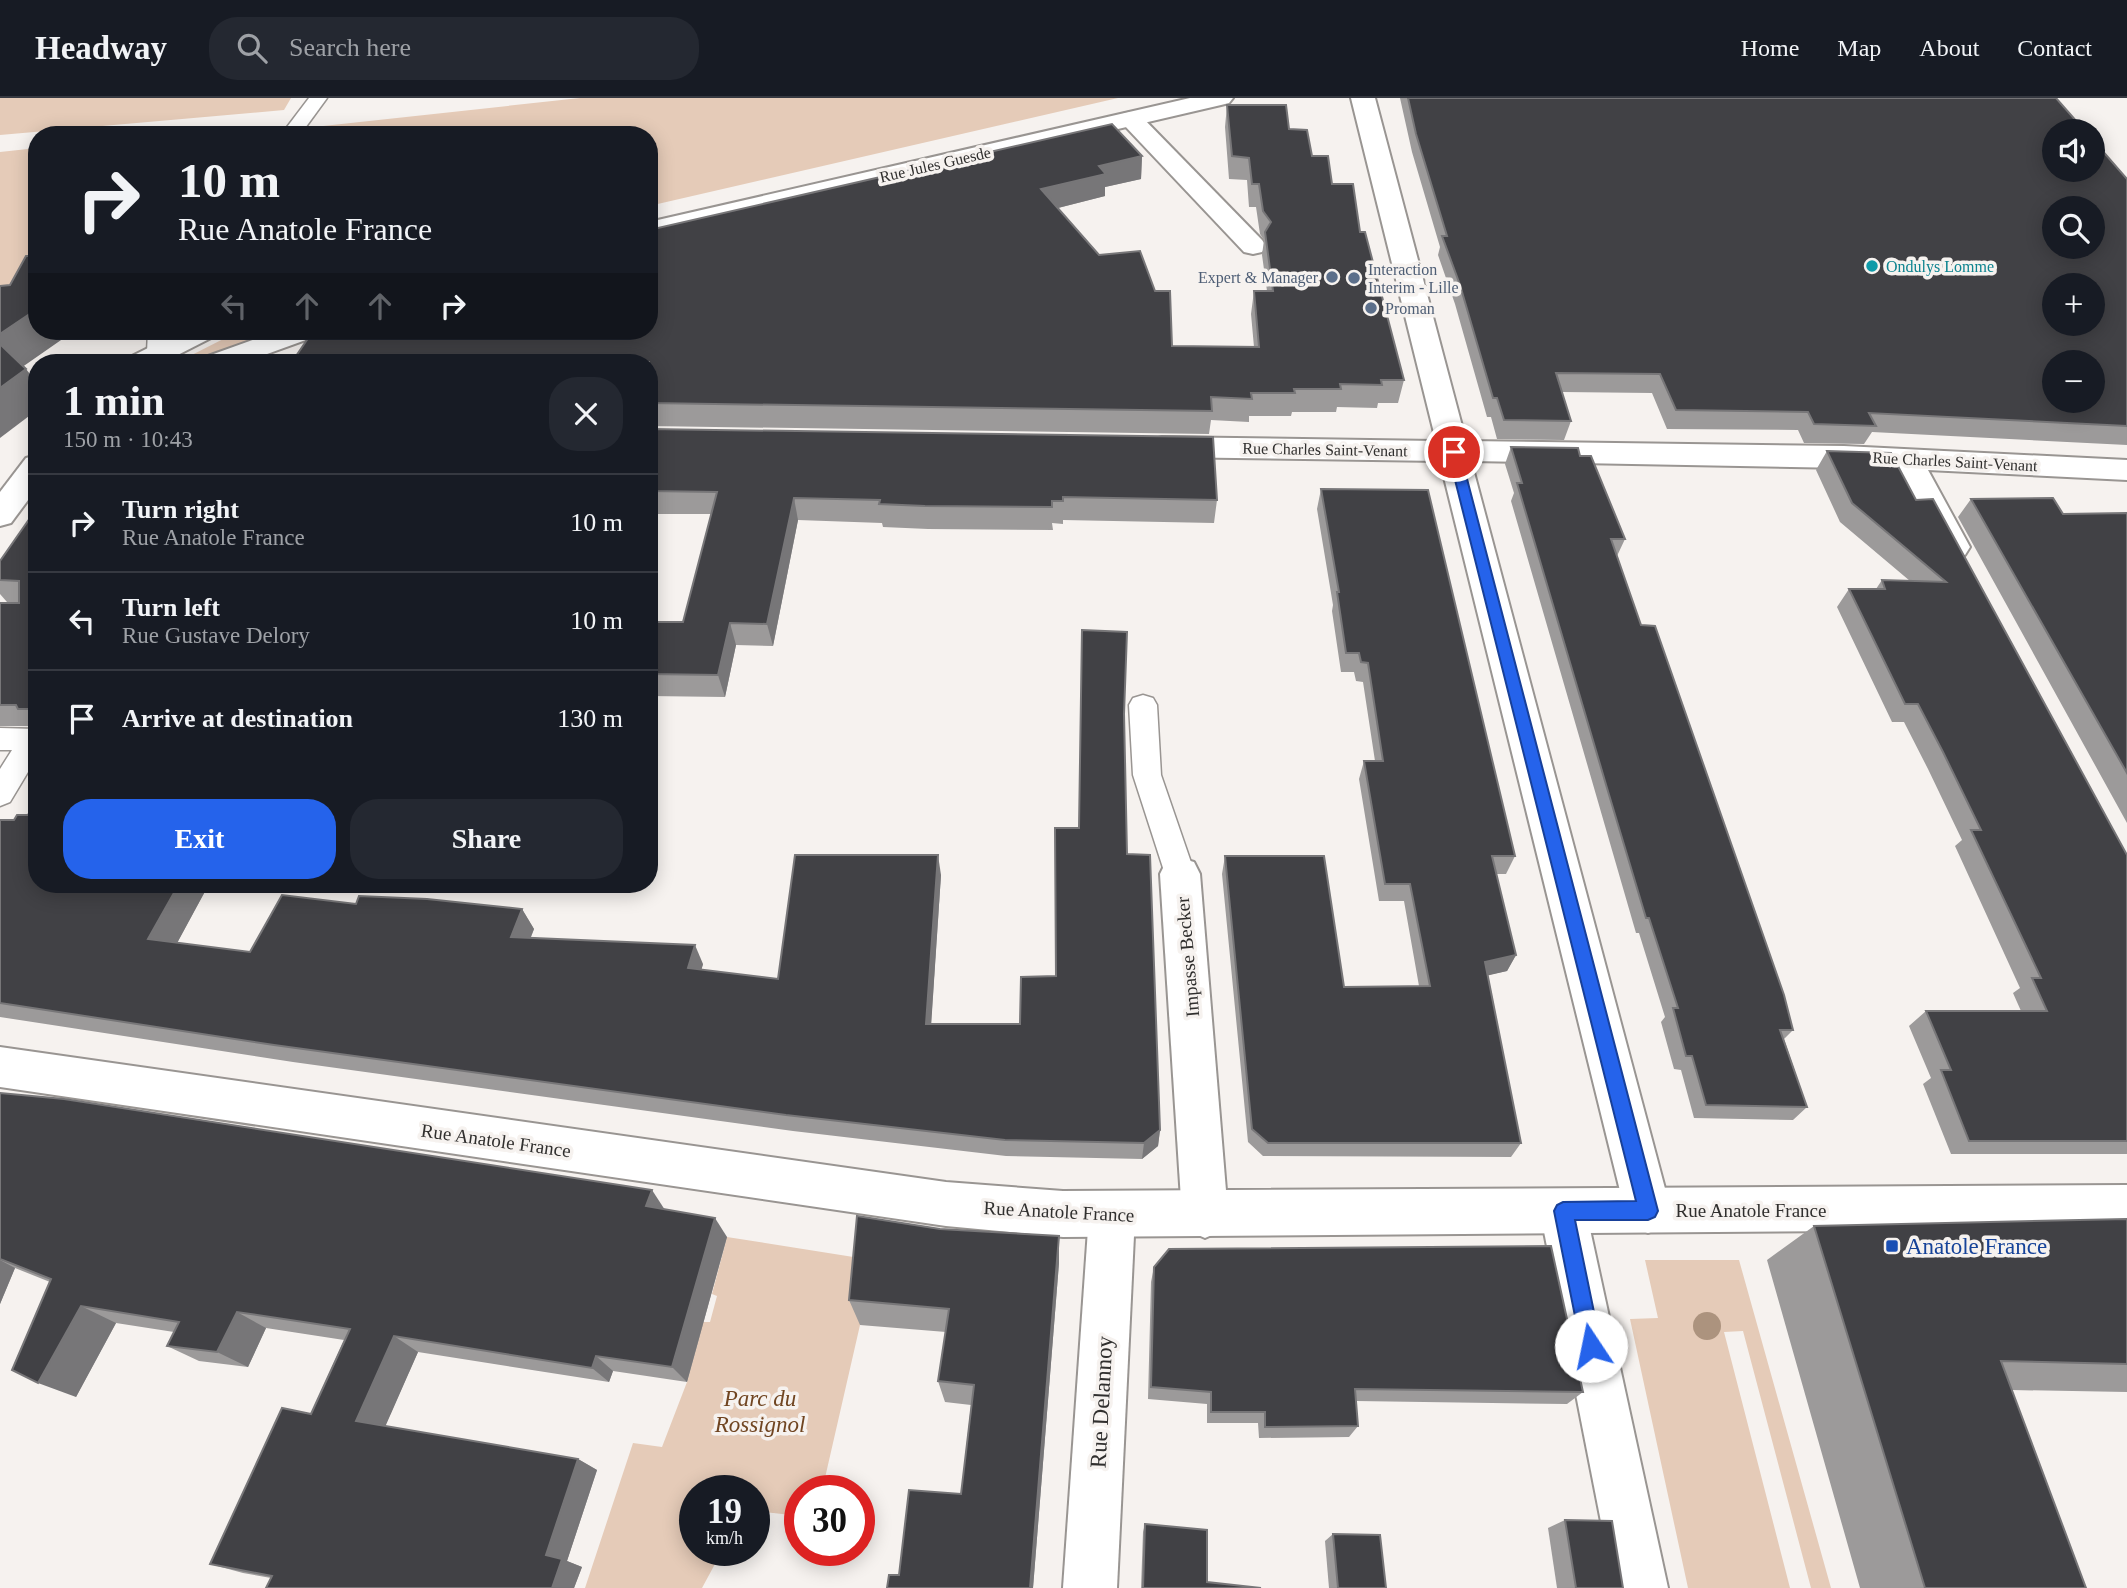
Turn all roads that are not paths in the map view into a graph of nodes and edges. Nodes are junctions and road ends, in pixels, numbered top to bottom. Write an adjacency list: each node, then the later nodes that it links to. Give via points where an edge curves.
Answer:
1 (318, 98): 5 (lane)
2 (1221, 98): 4 (street, Rue Jules Guesde)
3 (1363, 98): 14 (street)
4 (1131, 119): 6 (street, Rue Jules Guesde); 7 (street)
5 (297, 126)
6 (658, 228)
7 (1253, 246)
8 (185, 340): 11 (street)
9 (199, 340): 11 (street)
10 (279, 340): 12 (street)
11 (156, 354)
12 (240, 354)
13 (1138, 446): 14 (street, Rue Charles Saint-Venant)
14 (1454, 452): 15 (street, Rue Charles Saint-Venant); 31 (street)
15 (1907, 459): 16 (street, Rue Charles Saint-Venant); 21 (street)
16 (2127, 470)
17 (28, 477): 18 (street)
18 (0, 514)
19 (28, 515): 20 (street)
20 (0, 546)
21 (1969, 574)
22 (1143, 705): 27 (lane, Impasse Becker, via 1147,775)
23 (28, 737): 24 (lane)
24 (0, 739)
25 (28, 748): 26 (lane)
26 (0, 794)
27 (1180, 874): 33 (street, Impasse Becker)
28 (0, 1067): 32 (street, Rue Anatole France, via 946,1204)
29 (2127, 1207): 31 (street, Rue Anatole France)
30 (1563, 1211): 31 (street, Rue Anatole France); 33 (street, Rue Anatole France); 35 (street)
31 (1648, 1211)
32 (1112, 1215): 33 (street, Rue Anatole France); 34 (street, Rue Delannoy)
33 (1205, 1215)
34 (1090, 1588)
35 (1641, 1588)

